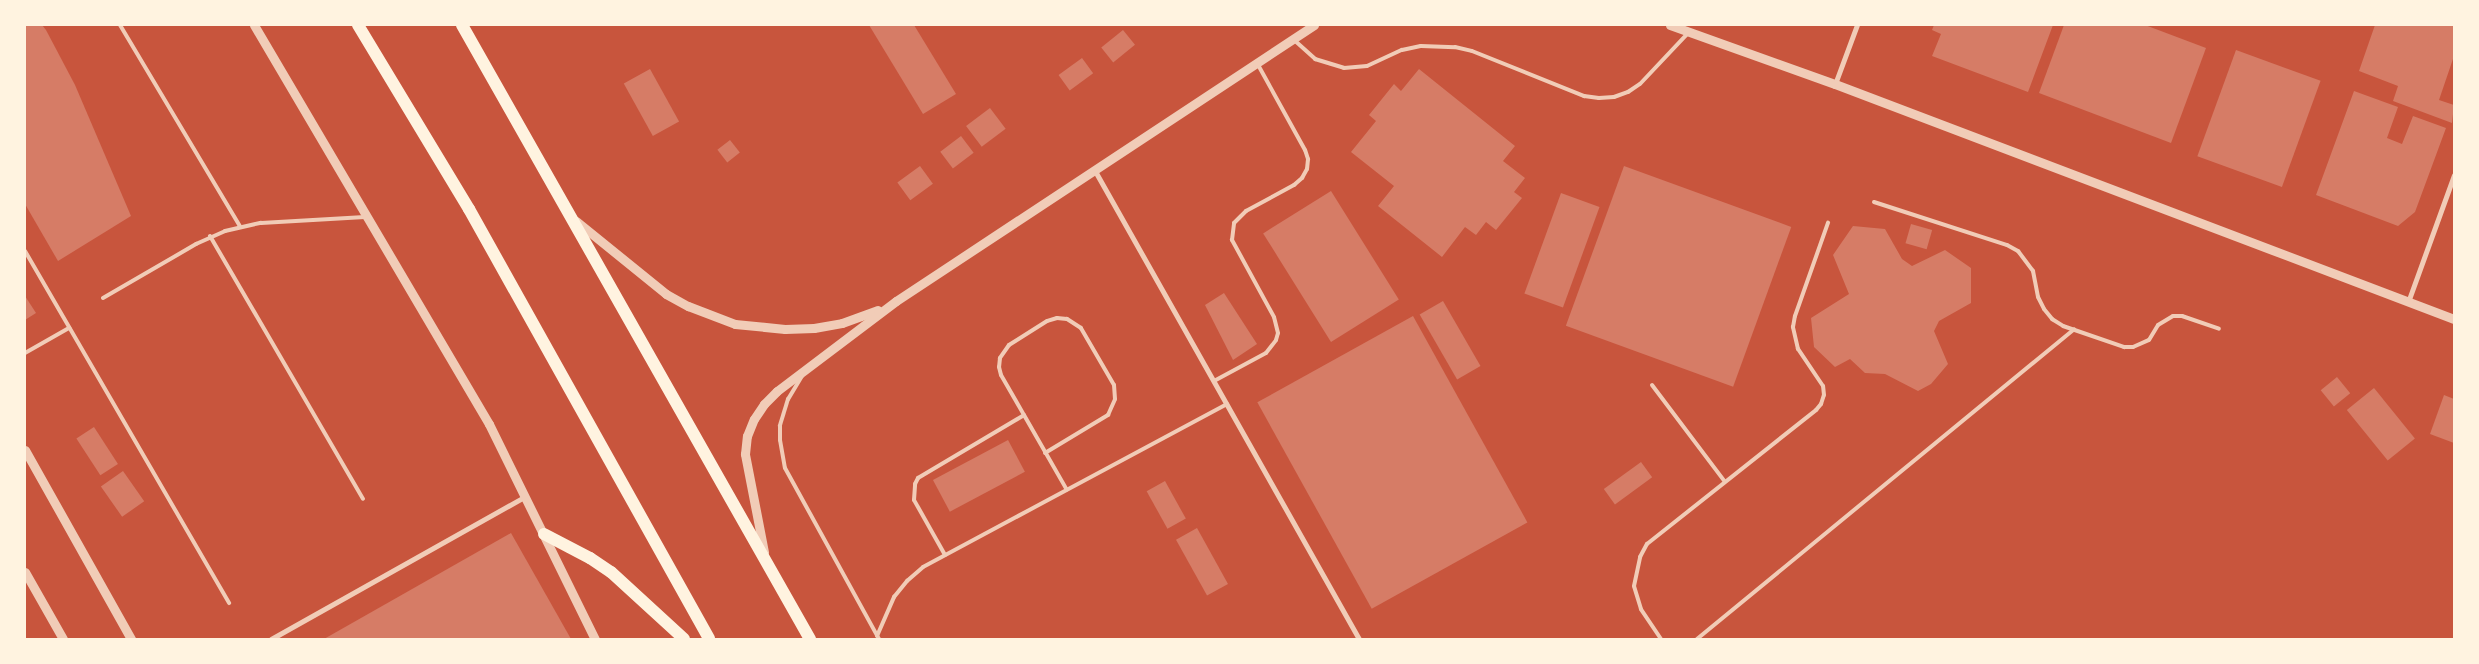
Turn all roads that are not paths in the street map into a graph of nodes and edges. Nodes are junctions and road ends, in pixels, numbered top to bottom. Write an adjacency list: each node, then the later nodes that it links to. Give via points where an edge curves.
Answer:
1 (120, 25): 18 (lane)
2 (254, 25): 16 (street)
3 (358, 25): 51 (main road, via 469,208)
4 (462, 25): 15 (main road)
5 (1314, 25): 9 (street)
6 (1670, 25): 8 (street)
7 (1858, 25): 11 (street)
8 (1690, 32): 9 (lane, via 1640,84 1614,97 1599,98 1584,96 1455,47 1421,46 1402,50 1367,66 1344,68 1315,59); 11 (street)
9 (1293, 39): 10 (street)
10 (1257, 63): 12 (street); 30 (lane, via 1305,150 1307,169 1294,185 1246,211 1234,223 1232,240 1274,317 1278,333 1266,353)
11 (1835, 84): 23 (street)
12 (1095, 171): 22 (street); 30 (street)
13 (2454, 175): 23 (street)
14 (1874, 202): 26 (lane, via 2018,251 2033,271 2044,309 2052,319)
15 (567, 214): 22 (street, via 666,294 703,313 735,324 785,330 814,328 870,314); 42 (main road)
16 (368, 216): 18 (lane); 38 (street, via 489,424)
17 (1828, 223): 36 (lane, via 1793,328 1798,349 1823,386 1821,404)
18 (240, 226): 19 (lane)
19 (210, 236): 21 (lane); 39 (lane)
20 (25, 251): 25 (lane)
21 (103, 298)
22 (896, 301): 29 (street)
23 (2408, 302): 24 (street)
24 (2454, 319)
25 (69, 328): 28 (lane); 44 (lane)
26 (2074, 329): 27 (lane, via 2124,347 2149,340 2158,326 2173,316); 55 (lane)
27 (2220, 329)
28 (25, 352)
29 (806, 368): 42 (street, via 764,404 747,436 747,472); 45 (lane, via 788,399 780,426 785,468)
30 (1214, 382): 32 (street)
31 (1652, 385): 36 (lane)
32 (1227, 404): 37 (lane); 53 (street)
33 (1024, 415): 35 (lane); 35 (lane, via 1001,375 1000,358 1009,345 1047,321 1057,318 1075,323 1114,385 1115,399 1108,414); 41 (lane, via 918,478 914,500)
34 (25, 450): 47 (street)
35 (1046, 453): 37 (lane)
36 (1725, 482): 54 (lane, via 1647,544 1640,557 1635,578 1637,598 1641,610)
37 (1067, 490): 41 (lane)
38 (526, 496): 40 (street); 48 (street)
39 (363, 499)
40 (544, 534): 49 (street); 50 (main road, via 611,572)
41 (945, 554): 45 (lane, via 923,567 894,597)
42 (765, 557): 52 (main road)
43 (25, 572): 46 (street)
44 (228, 603)
45 (878, 637)
46 (63, 639)
47 (131, 639)
48 (271, 639)
49 (596, 639)
50 (684, 639)
51 (709, 639)
52 (810, 639)
53 (1359, 639)
54 (1661, 639)
55 (1697, 639)

